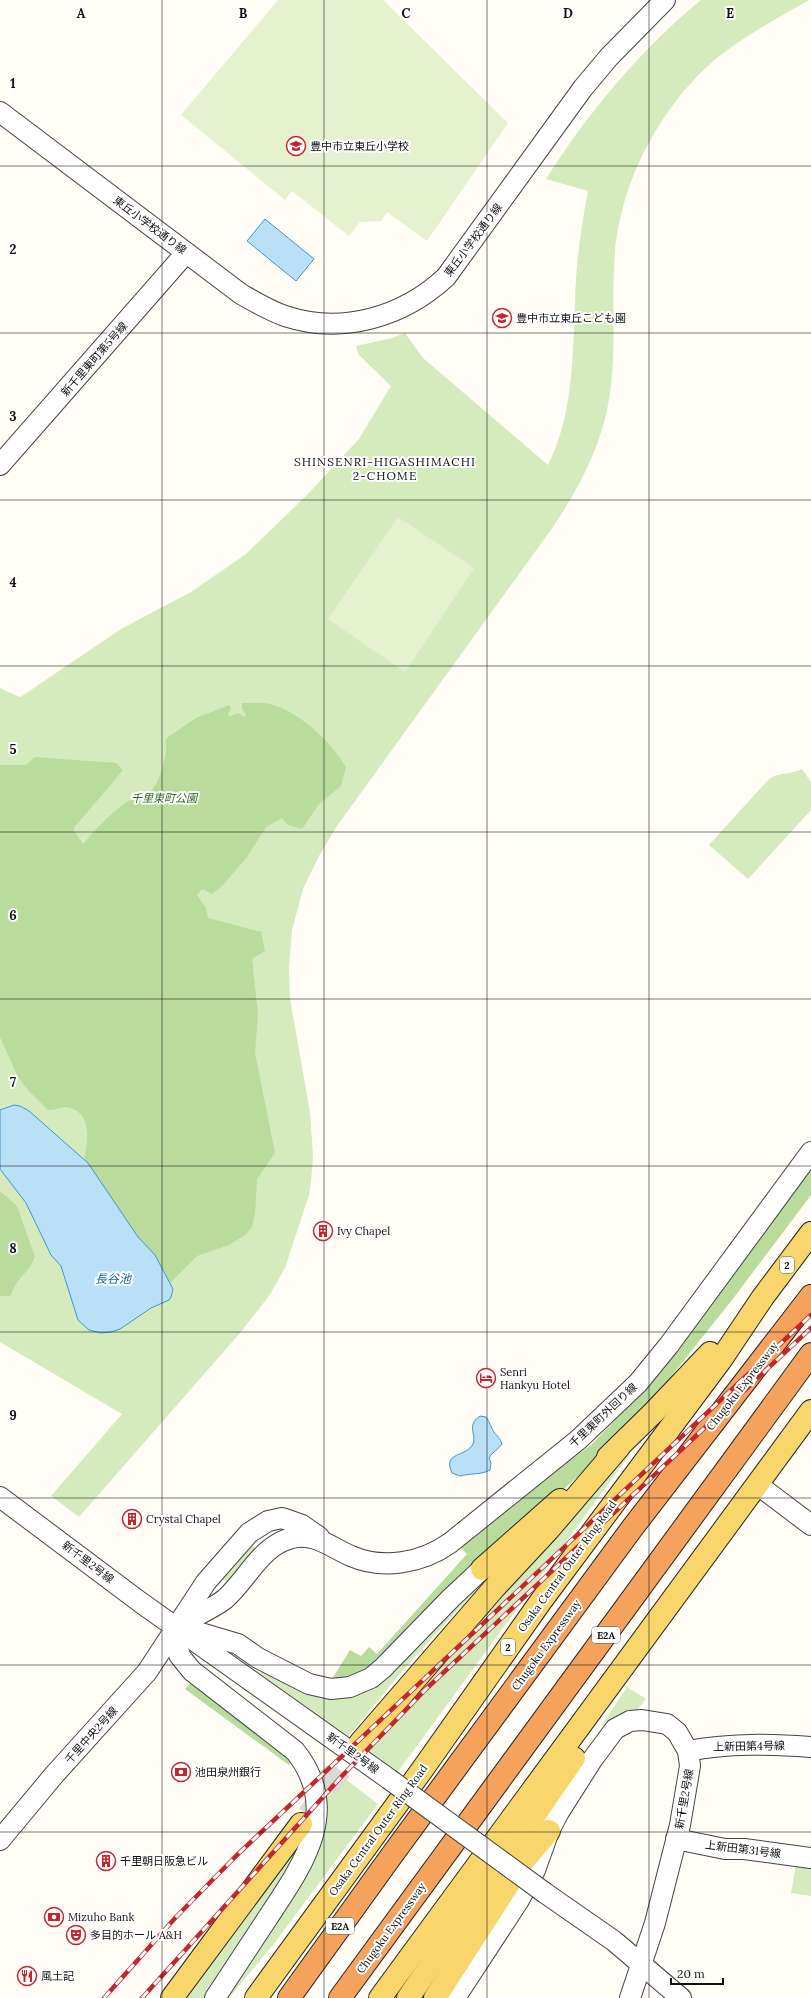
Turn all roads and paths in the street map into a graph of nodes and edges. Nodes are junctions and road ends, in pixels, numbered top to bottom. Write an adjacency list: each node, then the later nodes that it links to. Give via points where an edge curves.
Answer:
1 (665, 0): 3 (street, 東丘小学校通り線, via 609,57 583,88 454,267 428,292 406,306 354,323 314,323 294,319 270,310 241,294)
2 (0, 112): 3 (street, 東丘小学校通り線)
3 (186, 253): 4 (street, 新千里東町第5号線)
4 (0, 465)
5 (811, 1152): 15 (street, 千里東町外回り線, via 669,1345 638,1383 578,1440 466,1531 432,1554 416,1560 389,1563 353,1557)
6 (811, 1233): 8 (main road, Osaka Central Outer Ring Road / 2)
7 (811, 1296): 31 (highway, Chugoku Expressway / E2A, via 634,1527)
8 (763, 1297): 11 (main road); 30 (main road, Osaka Central Outer Ring Road / 2, via 720,1360 541,1601)
9 (811, 1354): 32 (highway, Chugoku Expressway / E2A)
10 (811, 1411): 12 (main road)
11 (619, 1447): 16 (main road); 19 (main road)
12 (758, 1485): 14 (street); 18 (main road)
13 (0, 1497): 17 (street, 新千里2号線, via 140,1602)
14 (811, 1525)
15 (323, 1541): 17 (street, 千里東町外回り線, via 300,1536 277,1544 225,1599); 17 (street, 千里東町外回り線, via 312,1530 290,1520 273,1520 257,1527 206,1582)
16 (482, 1569): 17 (street, 新千里2号線, via 384,1668 371,1678 350,1687 331,1689 309,1684 258,1658 238,1644)
17 (177, 1626): 25 (street, 千里中央2号線, via 147,1672 54,1775); 27 (street, 新千里2号線, bridge); 29 (street, via 178,1655 192,1671 295,1751 304,1763 314,1786 317,1813 315,1831 291,1882)
18 (615, 1678): 33 (main road); 34 (main road, via 578,1752)
19 (360, 1743)
20 (811, 1747): 21 (street, 上新田第4号線, via 741,1745)
21 (688, 1751): 23 (street, 新千里2号線, via 676,1732 666,1724 642,1720 620,1725 610,1734 592,1760); 24 (street, 新千里2号線, via 689,1775)
22 (301, 1824): 28 (main road)
23 (550, 1831): 35 (main road, via 524,1860); 36 (street, 新千里2号線, via 535,1870 519,1900)
24 (676, 1839): 26 (street, 上新田第31号線, via 725,1849); 27 (street, 新千里2号線, via 655,1923)
25 (0, 1840)
26 (811, 1858)
27 (641, 1963): 37 (street, 新千里2号線); 38 (street)
28 (172, 1998)
29 (215, 1998)
30 (256, 1998)
31 (289, 1998)
32 (340, 1998)
33 (380, 1998)
34 (408, 1998)
35 (435, 1998)
36 (455, 1998)
37 (630, 1998)
38 (681, 1998)

